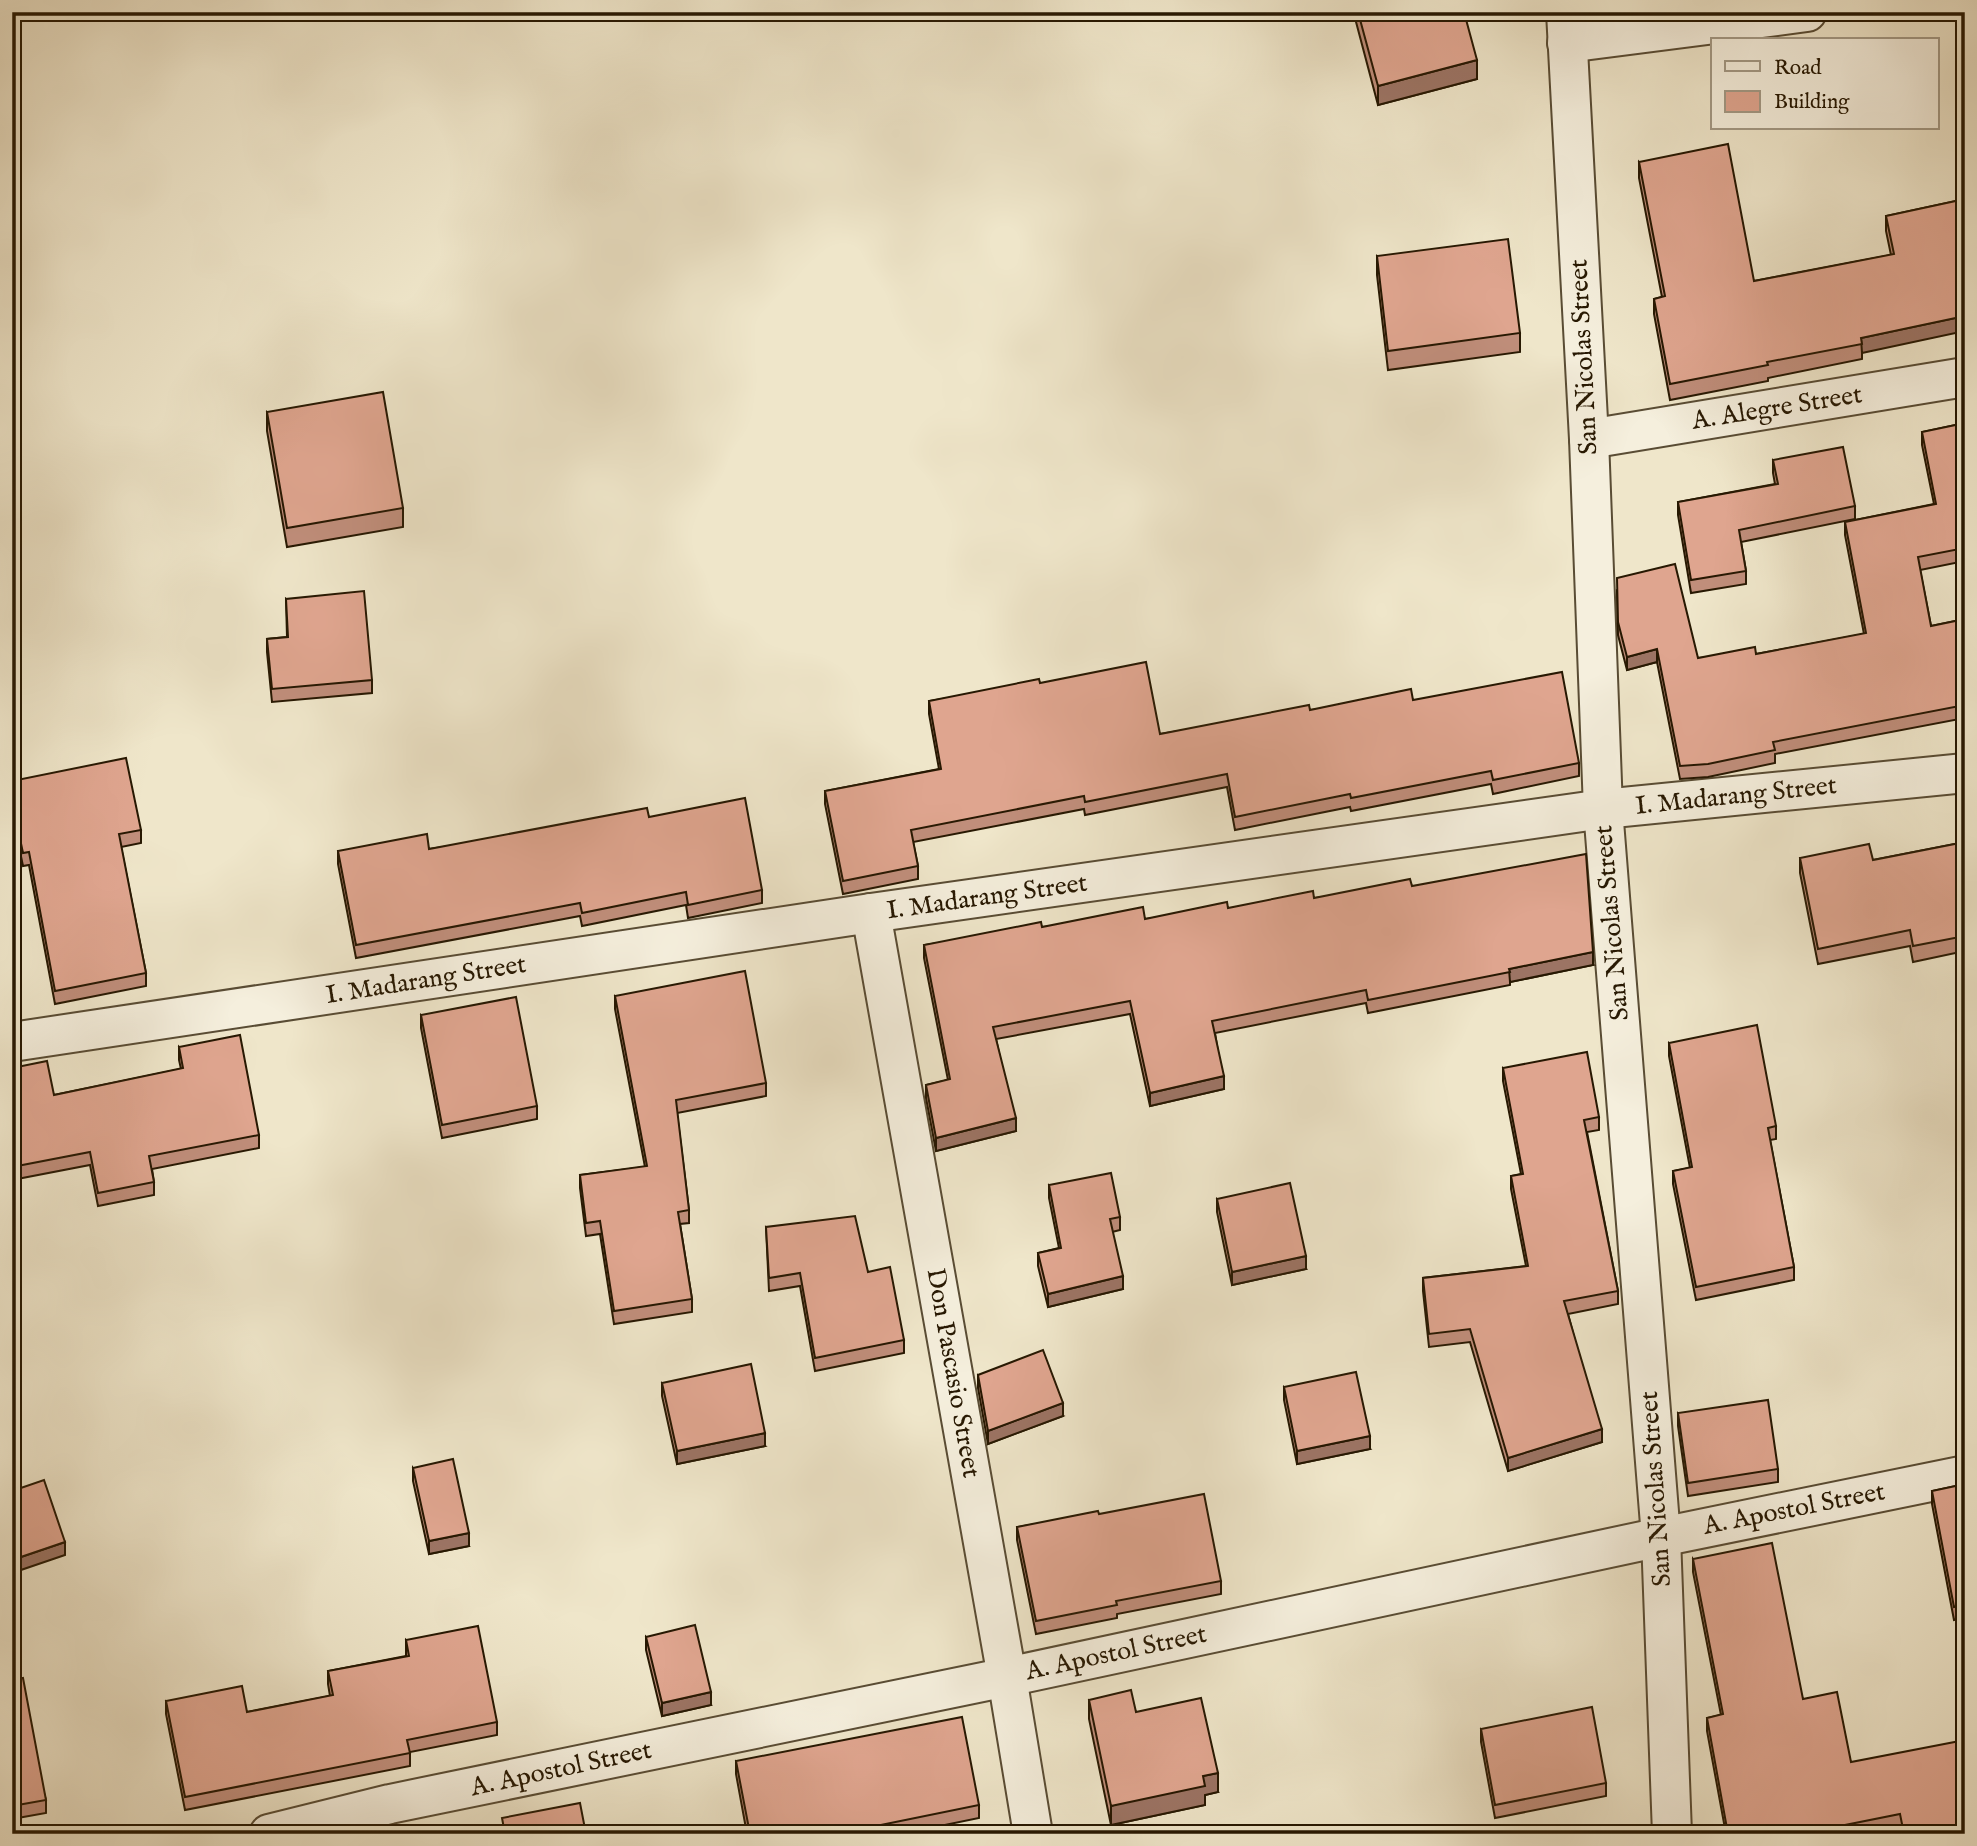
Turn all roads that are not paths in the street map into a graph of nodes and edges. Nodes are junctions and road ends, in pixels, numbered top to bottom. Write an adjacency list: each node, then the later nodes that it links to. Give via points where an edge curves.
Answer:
1 (1807, 12): 2 (street)
2 (1567, 28): 4 (street, San Nicolas Street)
3 (1965, 377): 4 (street, A. Alegre Street)
4 (1589, 439): 6 (street, San Nicolas Street)
5 (1965, 773): 6 (street, I. Madarang Street)
6 (1603, 809): 7 (street, I. Madarang Street); 10 (street, San Nicolas Street)
7 (871, 913): 8 (street, I. Madarang Street); 11 (street, Don Pascasio Street)
8 (12, 1042)
9 (1965, 1475): 10 (street, A. Apostol Street)
10 (1661, 1536): 11 (street, A. Apostol Street); 14 (street, San Nicolas Street)
11 (1007, 1677): 12 (street, A. Apostol Street, via 390,1804); 13 (street, Don Pascasio Street)
12 (269, 1834)
13 (1033, 1834)
14 (1672, 1834)

